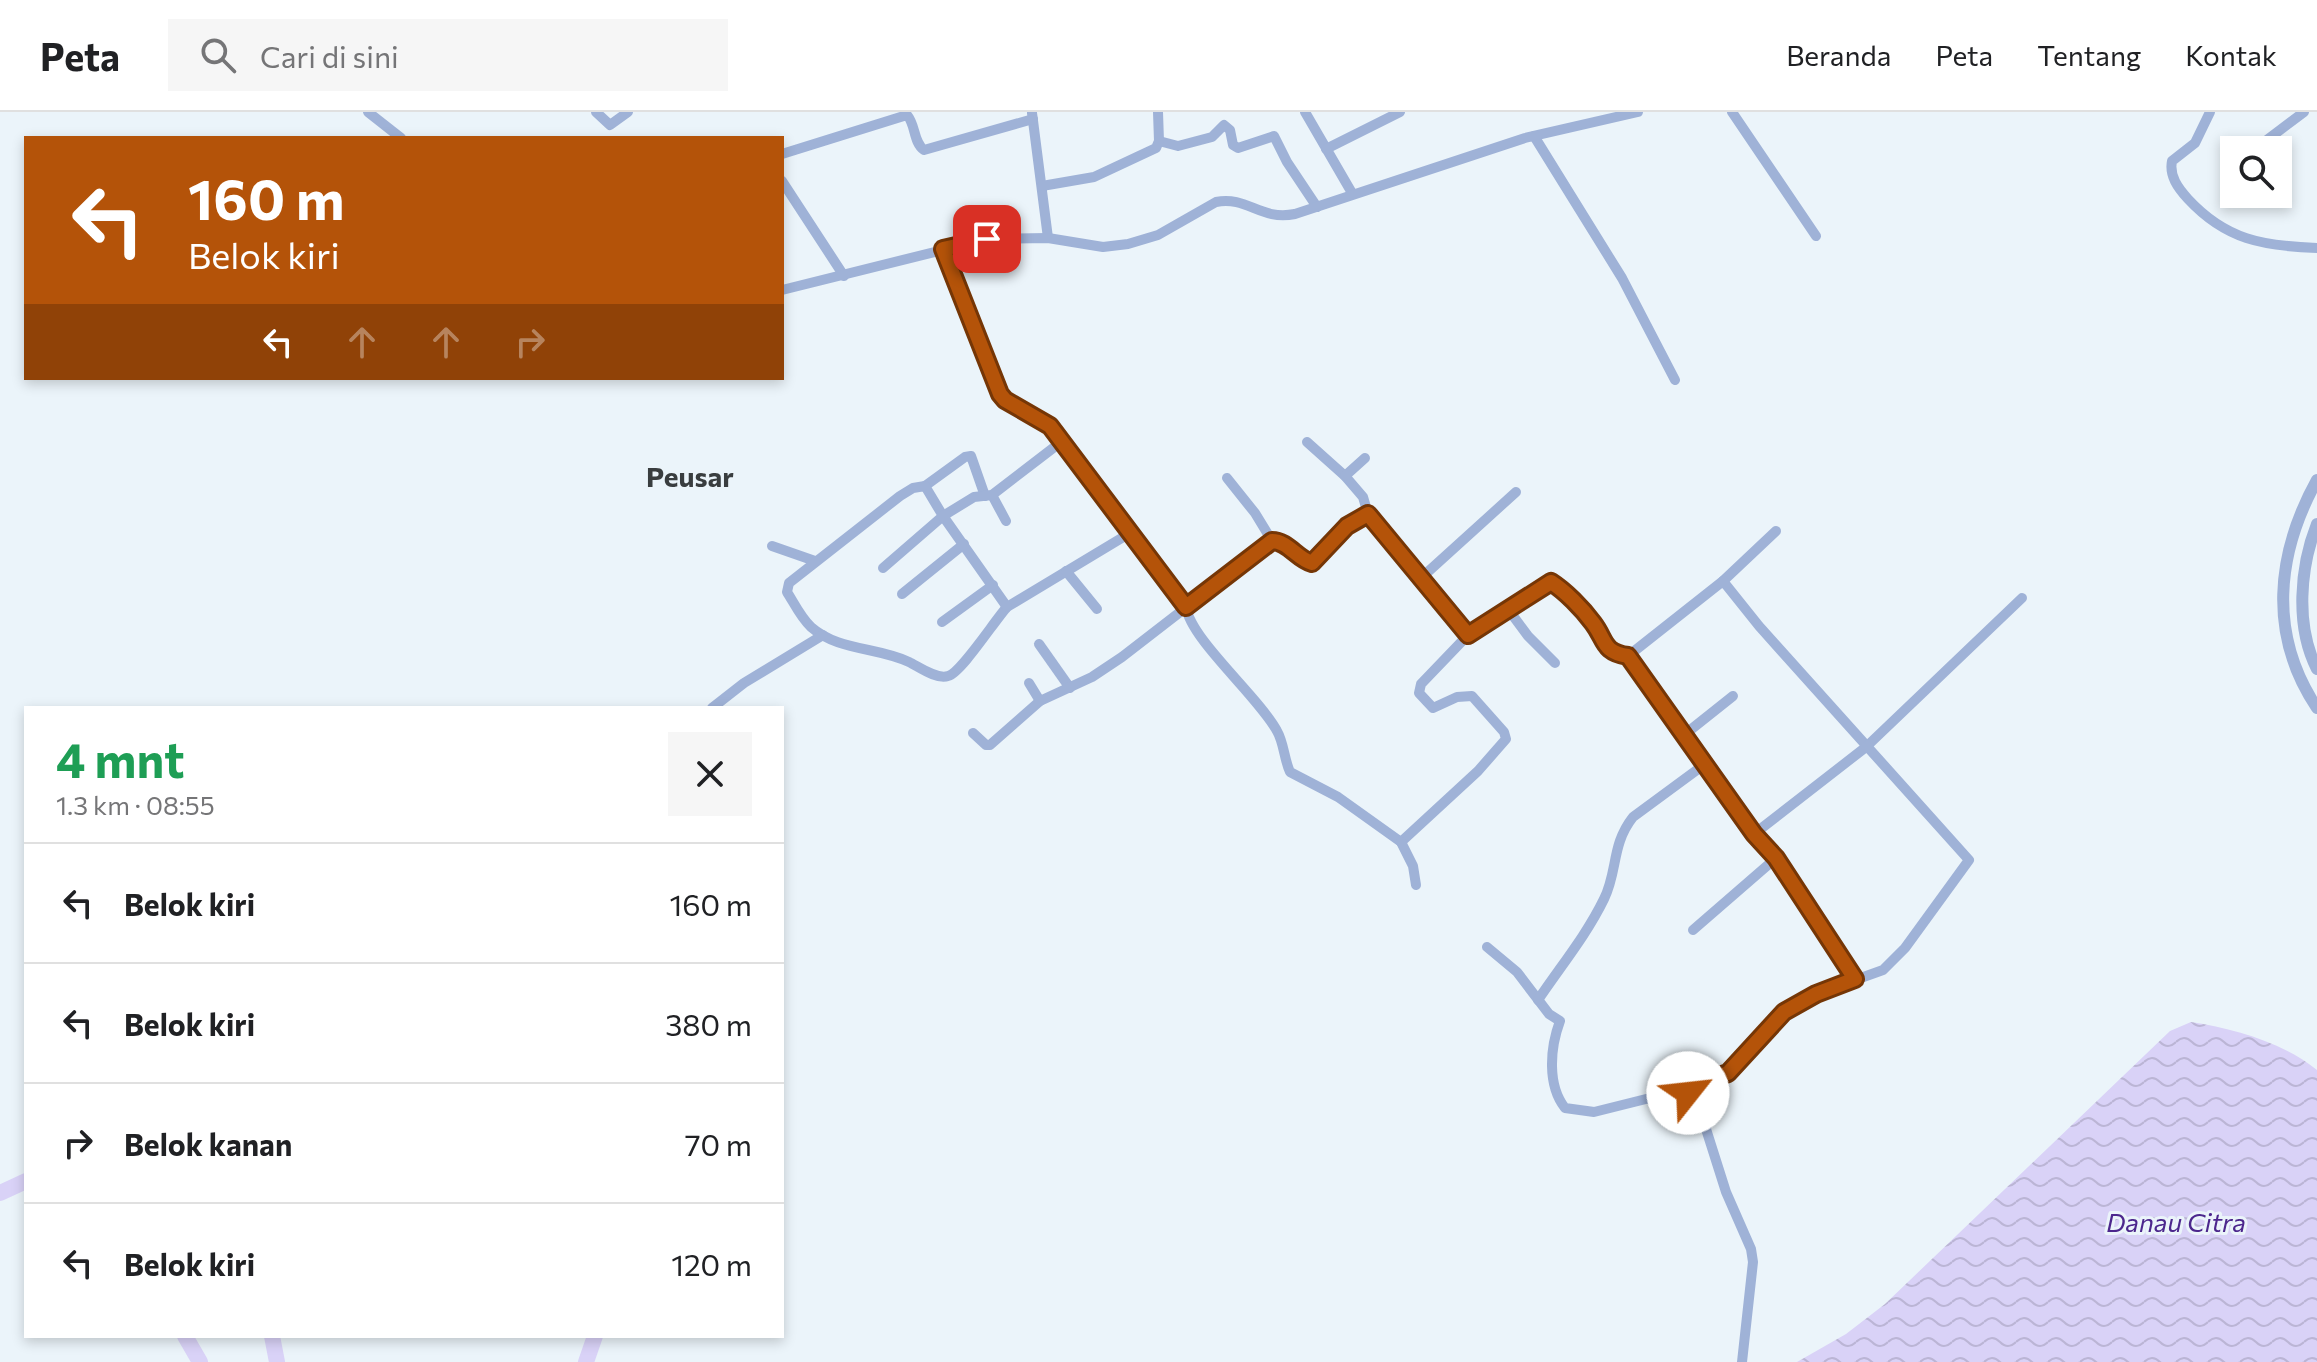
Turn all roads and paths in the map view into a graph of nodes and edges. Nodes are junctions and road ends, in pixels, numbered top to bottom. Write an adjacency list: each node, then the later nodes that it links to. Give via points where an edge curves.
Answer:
1 (368, 112): 13 (street)
2 (596, 112): 3 (street, via 610,125)
3 (628, 112)
4 (1158, 112): 16 (street)
5 (1305, 112): 17 (street)
6 (1400, 112): 17 (street)
7 (1638, 112): 14 (street)
8 (1732, 112): 23 (street)
9 (2210, 112): 25 (street, via 2195,143 2172,161 2170,169 2182,192 2204,216 2246,239)
10 (2304, 112): 15 (street)
11 (906, 114): 12 (street, via 924,150); 18 (street)
12 (1033, 115): 20 (street)
13 (398, 136)
14 (1534, 136): 21 (street); 29 (street, via 1622,278)
15 (2272, 136)
16 (1159, 141): 20 (street, via 1149,152 1094,177); 22 (street, via 1189,143 1212,137 1224,125 1238,148 1274,136)
17 (1326, 149): 21 (street)
18 (784, 153)
19 (784, 184): 27 (street)
20 (1042, 186): 24 (street)
21 (1352, 193): 22 (street)
22 (1317, 207): 24 (street, via 1280,217 1226,200 1144,240 1103,247)
23 (1816, 236)
24 (1048, 238): 26 (street, via 987,239)
25 (2317, 248)
26 (943, 249): 27 (street); 30 (street, via 1000,394 1042,419)
27 (844, 276): 28 (street)
28 (784, 290)
29 (1675, 380)
30 (1061, 442): 38 (street); 44 (street)
31 (1307, 442): 33 (street)
32 (1365, 458): 33 (street)
33 (1345, 476): 39 (street, via 1363,497)
34 (1227, 478): 45 (street)
35 (2317, 480): 70 (street, via 2292,532 2283,586 2295,669)
36 (925, 486): 38 (street, via 971,456); 40 (street); 48 (street, via 900,496)
37 (1516, 492): 51 (street)
38 (988, 495): 40 (street, via 974,497); 41 (street)
39 (1368, 514): 45 (street, via 1347,526 1312,563); 51 (street)
40 (943, 516): 46 (street); 49 (street)
41 (1006, 521)
42 (2317, 524): 66 (street, via 2303,586)
43 (1776, 531): 52 (street)
44 (1130, 533): 50 (street); 57 (street)
45 (1272, 541): 57 (street)
46 (964, 544): 53 (street); 54 (street)
47 (772, 546): 48 (street)
48 (815, 561): 61 (street, via 789,583 787,592 810,626)
49 (883, 568)
50 (1066, 571): 56 (street); 58 (street)
51 (1420, 579): 62 (street)
52 (1723, 581): 64 (street); 75 (street)
53 (993, 585): 56 (street); 60 (street)
54 (902, 594)
55 (2022, 598): 75 (street)
56 (1007, 607): 61 (street, via 948,677)
57 (1186, 607): 68 (street, via 1122,657); 78 (street, via 1194,627 1277,731 1290,772 1338,797)
58 (1097, 609)
59 (1508, 609): 62 (street); 64 (street, via 1553,582 1594,624 1606,647); 65 (street)
60 (942, 622)
61 (823, 635): 72 (street)
62 (1468, 635): 78 (street, via 1425,679 1419,693 1433,708 1472,696 1506,739)
63 (1039, 644): 68 (street)
64 (1628, 656): 74 (street)
65 (1555, 663)
66 (2317, 669)
67 (1029, 683): 71 (street)
68 (1070, 688): 71 (street)
69 (1733, 696): 74 (street)
70 (2314, 698)
71 (1040, 701): 73 (street, via 990,745)
72 (715, 706)
73 (973, 733)
74 (1684, 735): 76 (street)
75 (1866, 747): 77 (street); 83 (street, via 1969,860 1905,948 1883,970)
76 (1705, 764): 77 (street); 84 (street, via 1625,826 1604,899)
77 (1754, 834): 79 (street)
78 (1401, 842): 80 (street)
79 (1776, 858): 81 (street); 83 (street)
80 (1416, 885)
81 (1693, 930)
82 (1487, 947): 84 (street, via 1517,972)
83 (1855, 979): 85 (street, via 1784,1012)
84 (1538, 1000): 86 (street, via 1560,1021 1552,1083 1565,1108 1594,1112)
85 (1728, 1073): 86 (street); 87 (street, via 1712,1091)
86 (1690, 1088): 87 (street, via 1689,1102)
87 (1706, 1129): 88 (street, via 1751,1249 1753,1278)
88 (1742, 1362)

